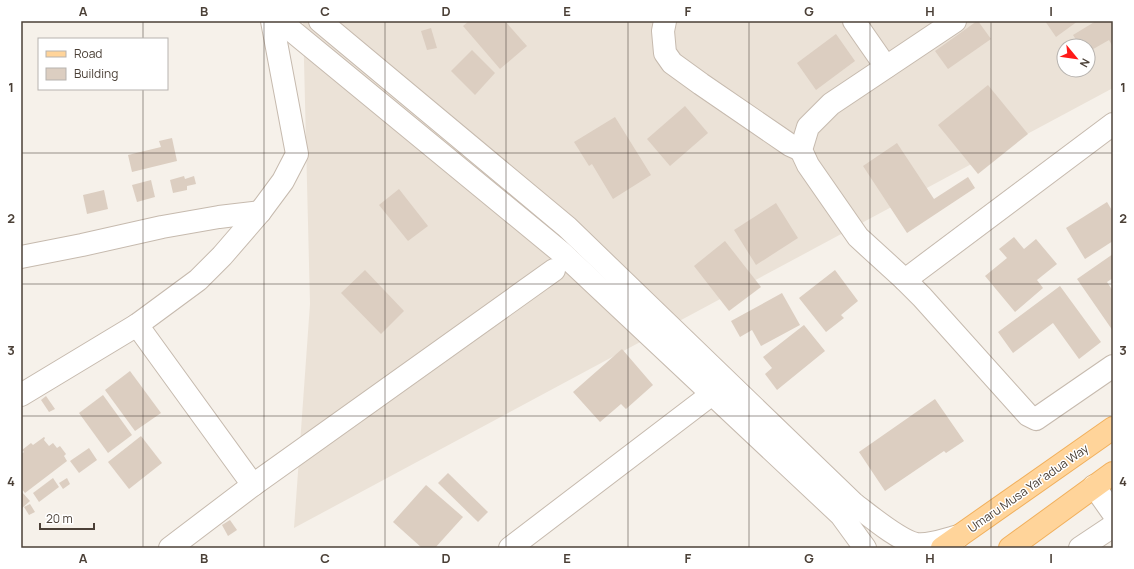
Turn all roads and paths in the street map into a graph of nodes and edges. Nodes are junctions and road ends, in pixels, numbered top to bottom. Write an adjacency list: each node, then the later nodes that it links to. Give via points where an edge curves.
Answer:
1 (272, 21): 10 (street, via 297,154 283,182)
2 (280, 21): 16 (street, via 562,253)
3 (320, 21): 24 (street, via 567,228 853,503 900,538 916,544)
4 (665, 21): 9 (street, via 665,53 672,63 790,145)
5 (854, 21): 7 (street)
6 (955, 21): 7 (street)
7 (886, 67): 9 (street, via 830,104 808,127)
8 (1113, 124): 13 (street)
9 (801, 150): 13 (street, via 808,165 858,237)
10 (260, 212): 11 (street, via 162,227); 14 (street, via 198,280)
11 (21, 257)
12 (554, 270): 20 (street)
13 (905, 280): 15 (street, via 1028,415 1036,419)
14 (137, 325): 17 (street); 20 (street)
15 (1113, 366)
16 (712, 394): 26 (street); 27 (street, via 841,515)
17 (21, 395)
18 (1113, 428): 24 (main road, Umaru Musa Yar'adua Way)
19 (1113, 473): 21 (main road)
20 (253, 485): 25 (street)
21 (1094, 486): 22 (street); 28 (main road)
22 (1113, 512)
23 (1113, 526): 29 (street)
24 (951, 542)
25 (170, 548)
26 (510, 548)
27 (865, 548)
28 (1010, 548)
29 (1080, 548)

